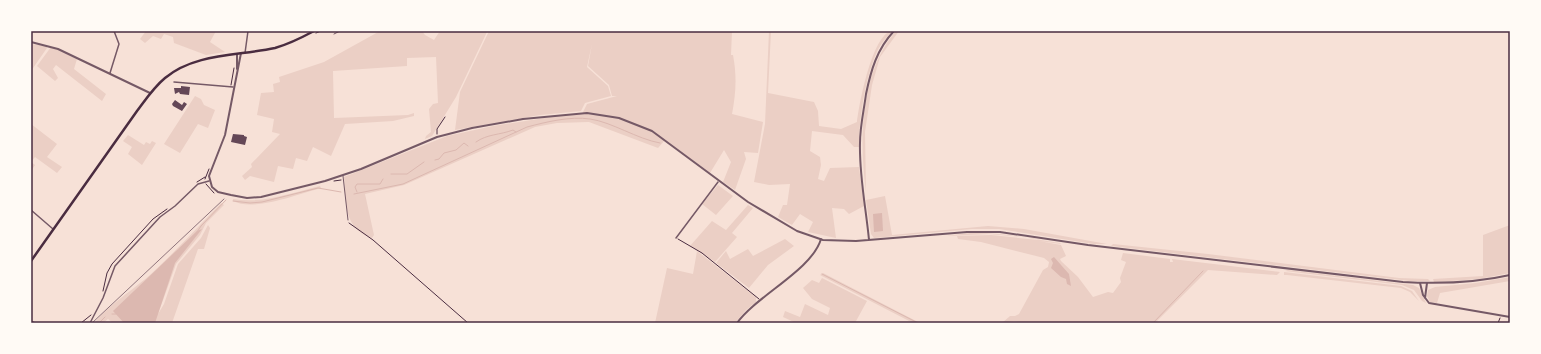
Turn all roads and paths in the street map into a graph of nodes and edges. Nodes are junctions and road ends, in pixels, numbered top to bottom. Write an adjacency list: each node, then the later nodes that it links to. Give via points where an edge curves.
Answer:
1 (114, 31): 13 (street, via 119,41)
2 (248, 31): 8 (street)
3 (314, 31): 8 (main road, via 280,46)
4 (340, 31): 6 (lane)
5 (894, 31): 32 (street, via 876,58 861,124 860,158)
6 (334, 34)
7 (31, 42): 13 (street, via 53,47)
8 (245, 53): 10 (main road)
9 (237, 54): 10 (main road); 12 (street); 16 (main road, via 184,66 166,77)
10 (241, 54): 12 (street)
11 (234, 65): 15 (path)
12 (237, 69): 15 (street)
13 (110, 73): 16 (street)
14 (174, 82): 15 (street)
15 (232, 87): 22 (street, via 225,135 209,174)
16 (150, 93): 29 (main road)
17 (445, 117): 18 (path, via 437,129)
18 (437, 137): 20 (street); 25 (street, via 503,122 581,112 607,115 625,119 652,131)
19 (210, 166): 23 (path)
20 (343, 176): 21 (lane); 22 (street, via 262,197 247,198 215,190)
21 (343, 179): 24 (path); 28 (lane)
22 (209, 181): 23 (street)
23 (205, 182): 26 (path, via 210,190); 43 (street, via 198,184 158,219 115,266)
24 (330, 182)
25 (718, 182): 30 (street); 31 (street, via 793,228)
26 (217, 194)
27 (31, 210): 29 (street)
28 (348, 220): 44 (path)
29 (53, 229): 33 (main road)
30 (676, 238): 38 (path, via 702,253)
31 (821, 239): 32 (street); 38 (street, via 803,265)
32 (870, 240): 35 (street, via 967,232 1000,232 1088,245)
33 (31, 261)
34 (1510, 275): 36 (street, via 1474,282)
35 (1420, 283): 36 (street); 37 (street)
36 (1427, 283): 37 (street)
37 (1425, 298): 39 (street, via 1432,304)
38 (761, 300): 45 (street)
39 (1501, 316): 40 (street); 46 (path)
40 (1510, 317)
41 (31, 321): 42 (lane)
42 (36, 323)
43 (90, 323)
44 (468, 323)
45 (737, 323)
46 (1498, 323)

